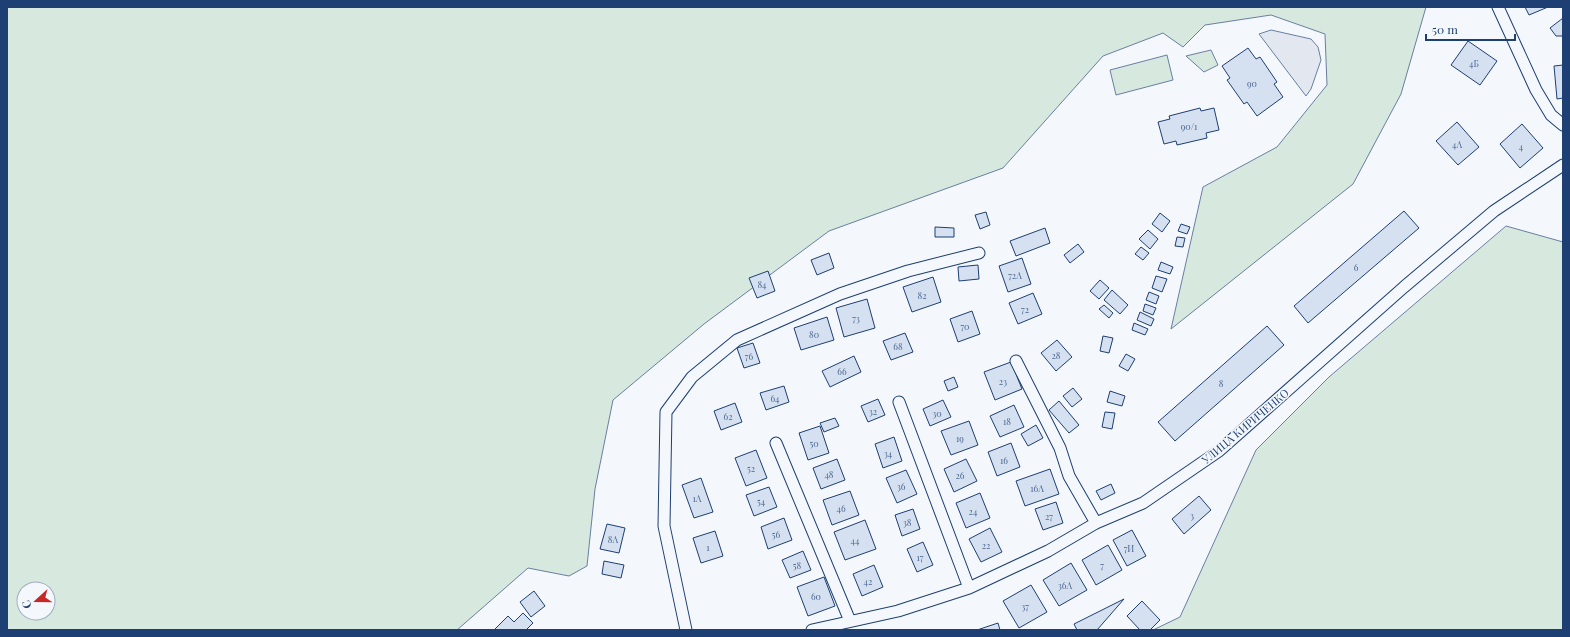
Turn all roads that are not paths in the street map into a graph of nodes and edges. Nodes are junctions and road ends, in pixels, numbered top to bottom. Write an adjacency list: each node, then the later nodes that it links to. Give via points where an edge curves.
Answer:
1 (1498, 7): 2 (street, via 1536,90 1552,115)
2 (1563, 125)
3 (1563, 165): 8 (street, УЛИЦА КИРИЧЕНКО, via 1494,211 1219,451 1143,503)
4 (979, 253): 11 (street, via 908,271 840,294 737,340 692,377 666,412 664,526)
5 (1016, 361): 8 (street, via 1060,448 1069,476)
6 (899, 402): 9 (street)
7 (776, 443): 10 (street)
8 (1096, 523): 9 (street, УЛИЦА КИРИЧЕНКО, via 1048,551)
9 (969, 588): 10 (street, УЛИЦА КИРИЧЕНКО, via 898,611)
10 (850, 620): 12 (street, УЛИЦА КИРИЧЕНКО)
11 (686, 630)
12 (812, 630)

